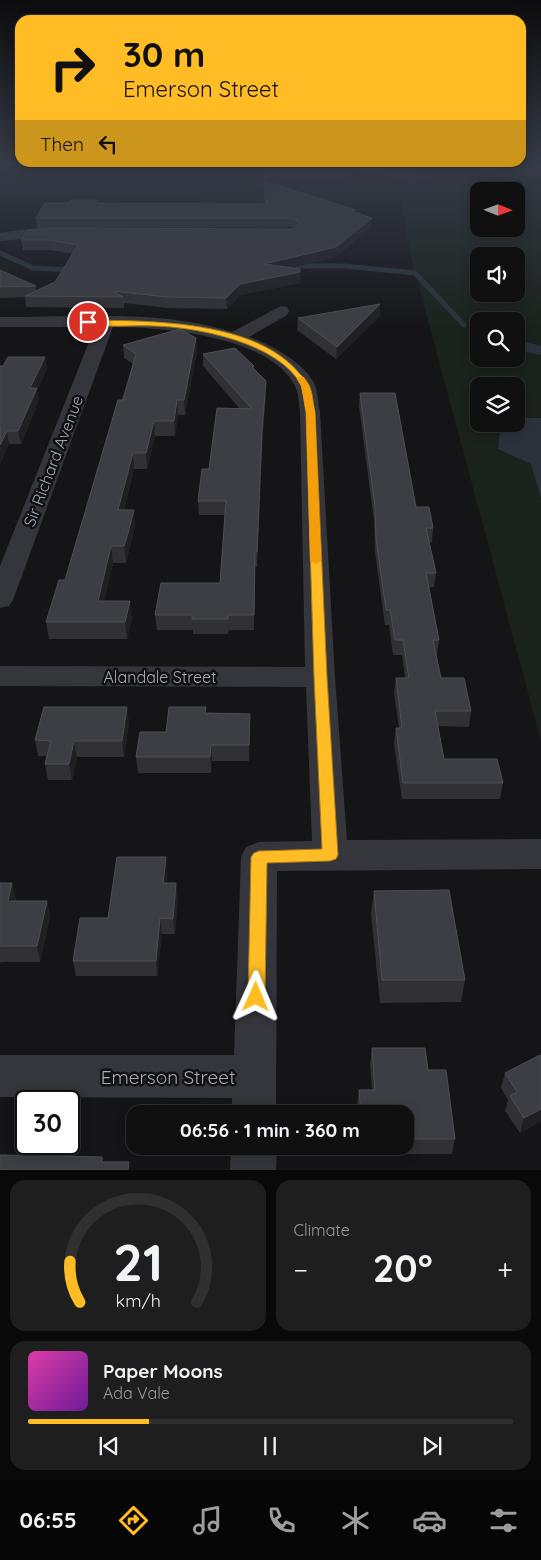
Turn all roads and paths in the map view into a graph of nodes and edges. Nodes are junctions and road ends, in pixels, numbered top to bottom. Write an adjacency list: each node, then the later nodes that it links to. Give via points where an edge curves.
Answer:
1 (72, 232): 2 (street)
2 (0, 237)
3 (281, 310): 6 (street)
4 (0, 322): 5 (street)
5 (106, 322): 6 (street, via 194,327); 7 (street, Sir Richard Avenue)
6 (234, 338): 9 (street, via 273,354 288,365 305,386 310,412)
7 (0, 600)
8 (0, 676): 9 (street, Alandale Street)
9 (320, 677): 11 (street)
10 (541, 854): 11 (street, Emerson Street)
11 (330, 855): 13 (street, Emerson Street, via 259,857)
12 (0, 1076): 13 (street, Emerson Street)
13 (255, 1095)
14 (254, 1155): 15 (street)
15 (253, 1170)

